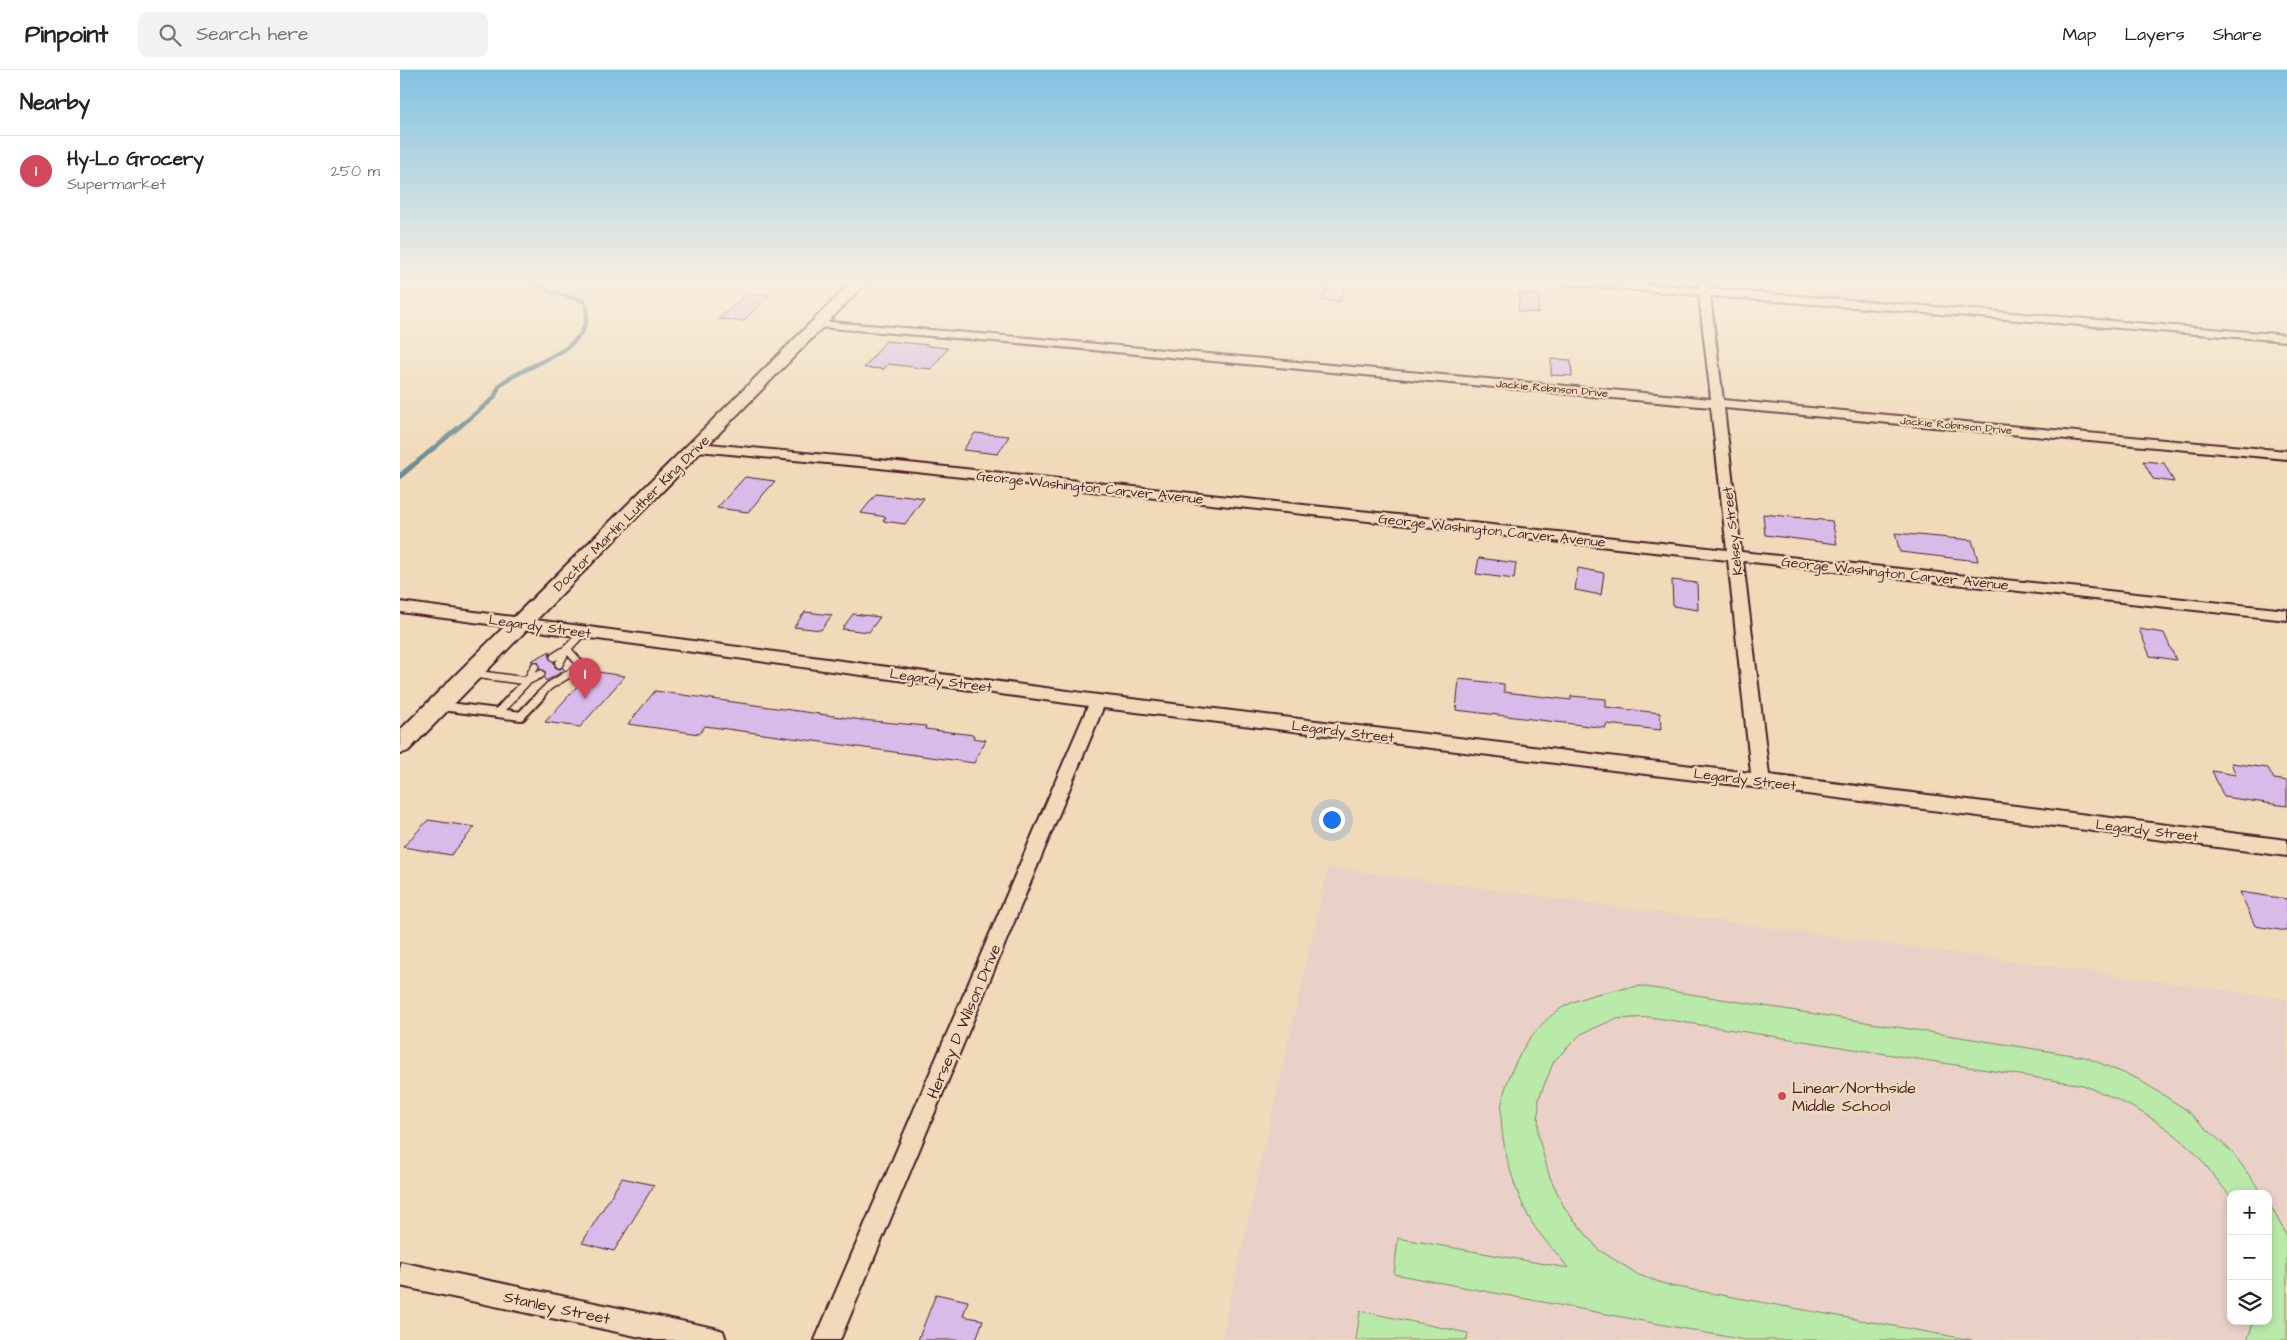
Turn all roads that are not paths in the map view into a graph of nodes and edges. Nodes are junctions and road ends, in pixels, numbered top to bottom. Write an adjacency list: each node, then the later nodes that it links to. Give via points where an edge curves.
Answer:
1 (801, 340): 5 (main road, Doctor Martin Luther King Drive)
2 (1020, 340): 4 (street, Jackie Robinson Drive)
3 (1709, 340): 4 (street, Kelsey Street)
4 (1717, 403): 6 (street, Jackie Robinson Drive); 7 (street, Kelsey Street)
5 (698, 447): 7 (street, George Washington Carver Avenue); 10 (main road, Doctor Martin Luther King Drive)
6 (2287, 455)
7 (1734, 555): 9 (street, George Washington Carver Avenue); 23 (street, Kelsey Street)
8 (400, 607): 10 (street, Legardy Street)
9 (2287, 615)
10 (520, 624): 11 (street, Legardy Street); 16 (main road, Doctor Martin Luther King Drive)
11 (583, 632): 12 (lane); 19 (street, Legardy Street)
12 (567, 648): 13 (lane); 14 (lane); 21 (lane, via 582,666 549,686 522,716)
13 (554, 657)
14 (559, 664)
15 (535, 666): 18 (lane)
16 (470, 674): 18 (lane); 20 (main road, Doctor Martin Luther King Drive)
17 (541, 674): 18 (lane)
18 (527, 681): 21 (lane)
19 (1098, 701): 23 (street, Legardy Street); 27 (street, Hersey D Wilson Drive)
20 (440, 705): 21 (lane); 22 (main road, Doctor Martin Luther King Drive)
21 (498, 713)
22 (400, 745)
23 (1761, 781): 24 (street, Legardy Street)
24 (2287, 848)
25 (400, 1274): 26 (street, Stanley Street)
26 (714, 1340)
27 (827, 1340)

